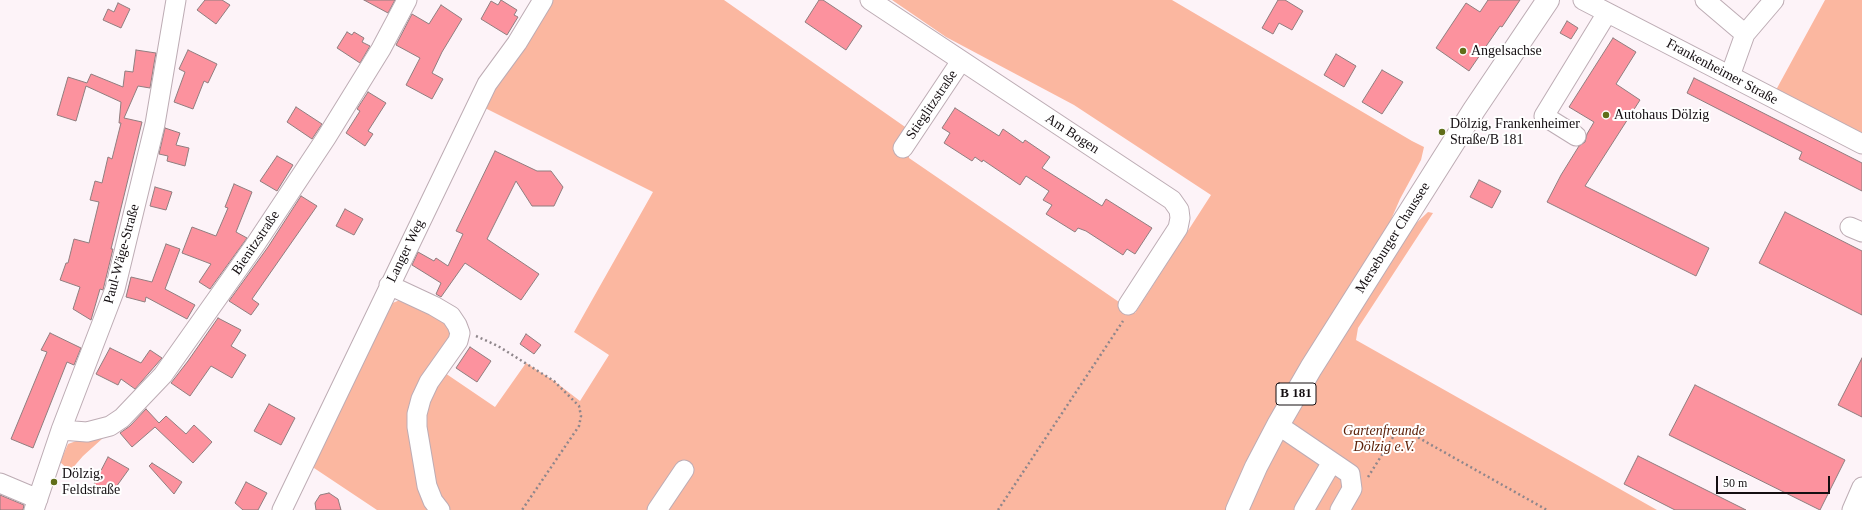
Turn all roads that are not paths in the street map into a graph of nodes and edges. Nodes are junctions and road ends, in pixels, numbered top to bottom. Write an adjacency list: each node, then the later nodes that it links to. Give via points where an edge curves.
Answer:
1 (176, 0): 19 (street, Paul-Wäge-Straße, via 155,124 115,289)
2 (407, 0): 19 (street, Bienitzstraße, via 381,49 326,138 255,245 163,375 122,418 110,426 87,432)
3 (543, 0): 16 (street, Langer Weg, via 517,43 487,84)
4 (870, 0): 11 (street, Am Bogen)
5 (1548, 0): 18 (main road, Merseburger Chaussee / B 181, via 1474,110)
6 (1583, 0): 9 (street, Frankenheimer Straße)
7 (1705, 0): 10 (street)
8 (1774, 0): 10 (street)
9 (1607, 13): 12 (street, Frankenheimer Straße); 13 (street, via 1544,116)
10 (1746, 34): 12 (street)
11 (961, 61): 15 (street, Stieglitzstraße); 17 (street, Am Bogen, via 1172,200 1179,210 1178,228)
12 (1730, 76): 14 (street, Frankenheimer Straße)
13 (1576, 136)
14 (1862, 144)
15 (903, 148)
16 (389, 284): 25 (street, Langer Weg); 26 (street, via 451,316 460,333 458,341 429,382 416,414 427,486)
17 (1128, 305)
18 (1278, 425): 20 (street); 28 (main road, Merseburger Chaussee / B 181)
19 (61, 430): 24 (street, Paul-Wäge-Straße)
20 (1332, 462): 29 (street); 30 (street, via 1350,474 1352,489)
21 (684, 470): 27 (street)
22 (0, 483): 24 (street, Paul-Wäge-Straße)
23 (1862, 487): 31 (street)
24 (36, 504)
25 (282, 510)
26 (440, 510)
27 (657, 510)
28 (1237, 510)
29 (1304, 510)
30 (1340, 510)
31 (1852, 510)

